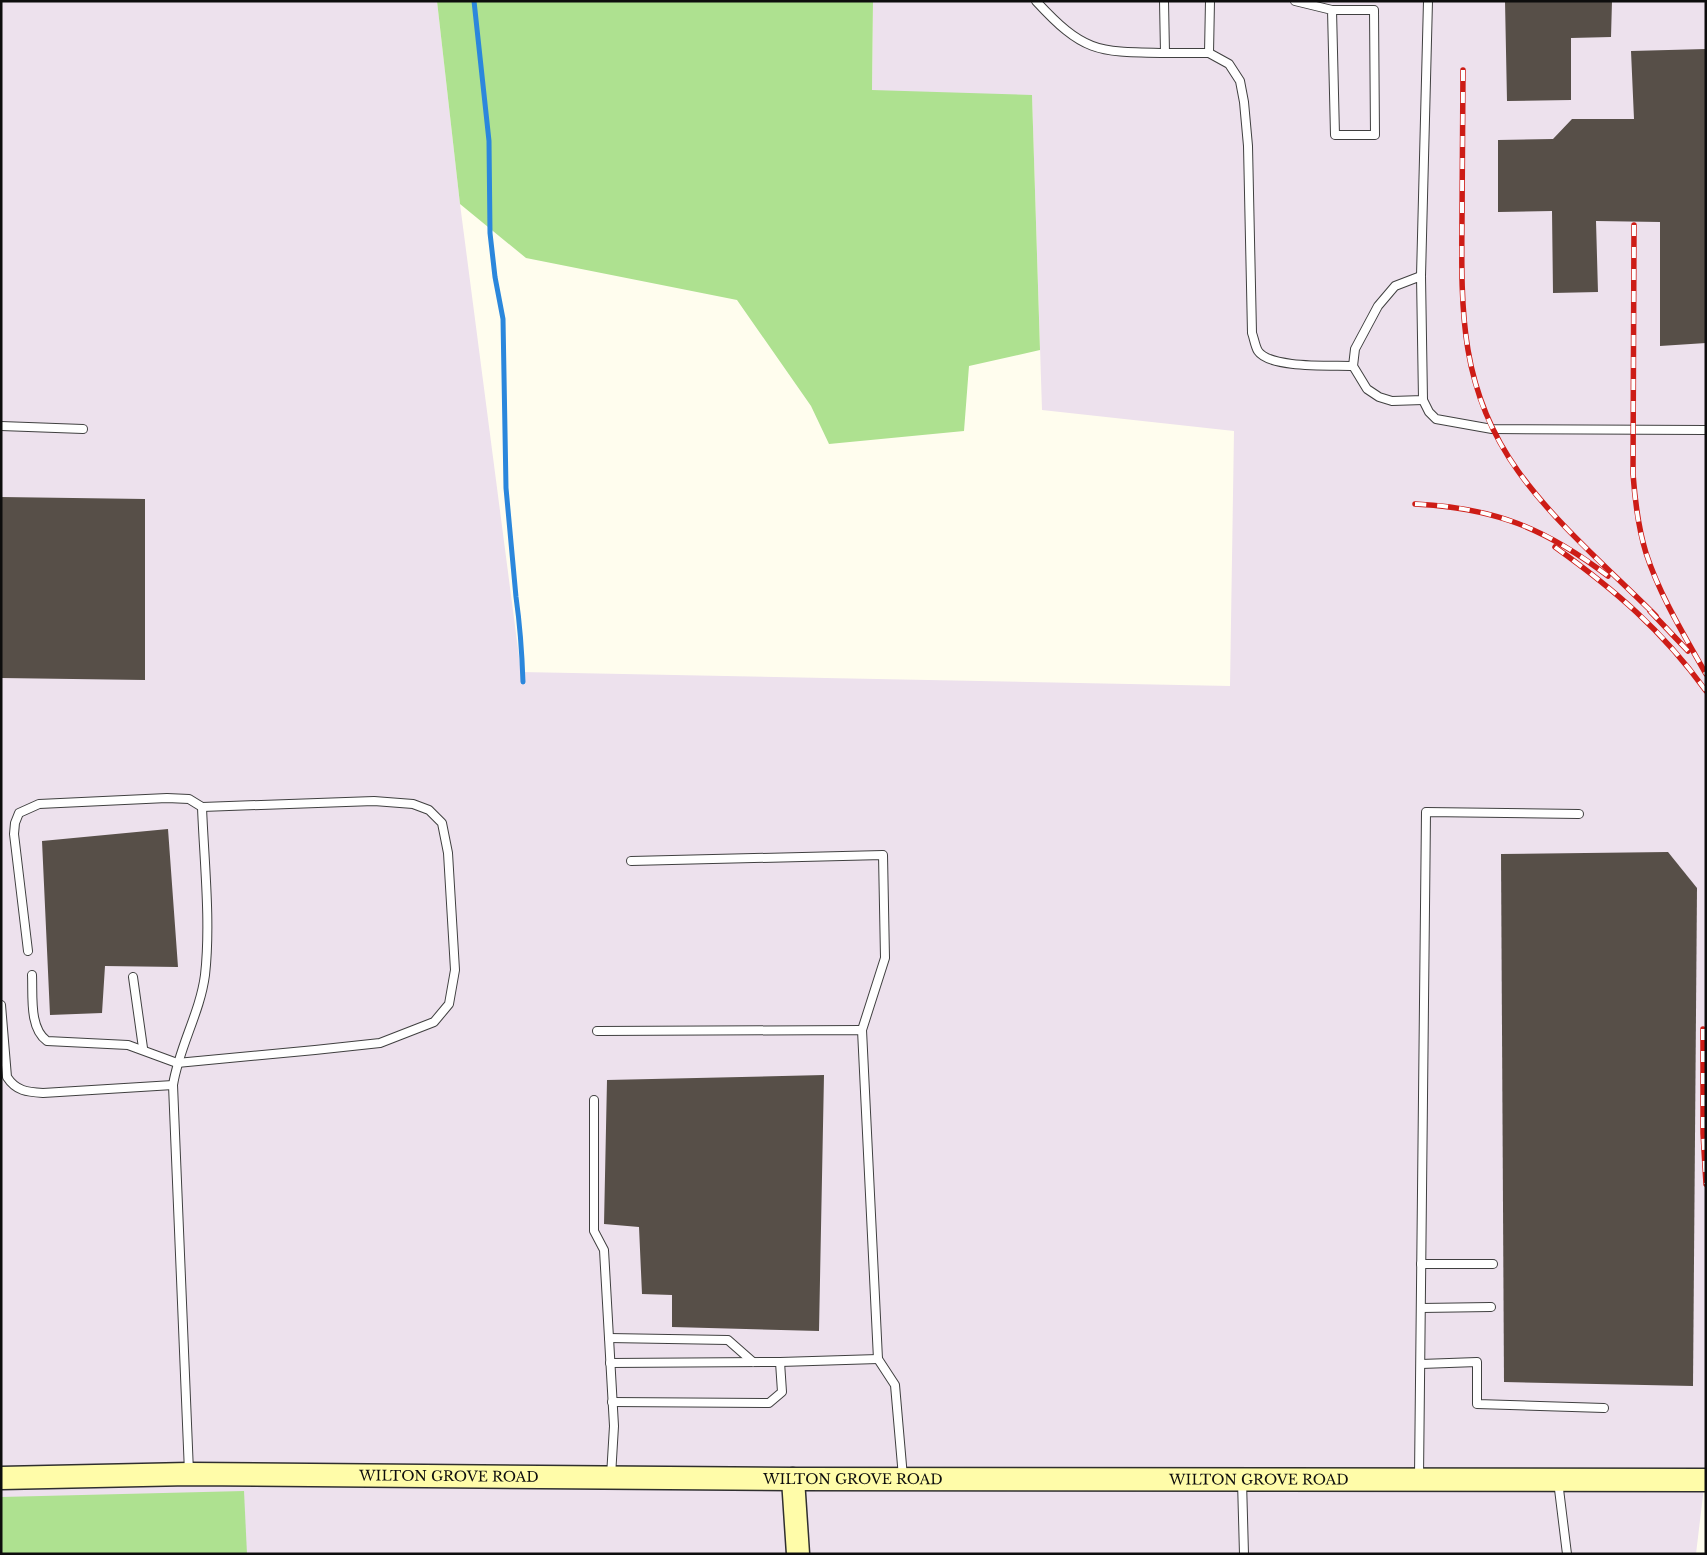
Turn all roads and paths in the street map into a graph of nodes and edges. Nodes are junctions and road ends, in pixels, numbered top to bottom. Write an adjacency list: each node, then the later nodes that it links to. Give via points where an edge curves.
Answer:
1 (1036, 1): 7 (lane, via 1055,22 1083,44 1111,52)
2 (1164, 1): 7 (lane)
3 (1210, 1): 8 (lane)
4 (1295, 1): 6 (lane)
5 (1428, 1): 9 (lane)
6 (1332, 10): 6 (lane, via 1374,10 1376,135 1335,135)
7 (1165, 53): 8 (lane)
8 (1208, 54): 10 (lane, via 1228,64 1240,81 1244,102 1252,324 1258,352 1271,360 1290,363)
9 (1421, 276): 10 (lane, via 1395,286 1378,306 1355,349); 11 (lane)
10 (1353, 366): 11 (lane, via 1367,388 1379,397 1392,401)
11 (1423, 400): 14 (lane, via 1428,412 1436,419 1492,429)
12 (1, 426): 13 (lane)
13 (83, 429)
14 (1706, 430)
15 (202, 807): 18 (lane, via 189,799 167,798 39,804 19,813 14,834); 25 (lane, via 205,974 200,1001); 25 (lane, via 374,801 413,804 429,810 442,823 448,853 455,970 449,1004 434,1022 380,1043)
16 (1579, 814): 28 (lane, via 1426,812)
17 (632, 861): 22 (lane, via 883,854 885,958)
18 (28, 951)
19 (32, 975): 24 (lane, via 35,1022 39,1035 47,1041 110,1043)
20 (133, 977): 24 (lane)
21 (1, 1006): 26 (lane, via 7,1077 18,1089 43,1093)
22 (862, 1030): 23 (lane); 33 (lane)
23 (597, 1031)
24 (143, 1048): 25 (lane)
25 (177, 1062): 26 (lane)
26 (173, 1085): 40 (lane)
27 (594, 1100): 32 (lane, via 594,1231 604,1250)
28 (1421, 1264): 29 (lane); 31 (lane)
29 (1493, 1264)
30 (1491, 1307): 31 (lane)
31 (1421, 1308): 37 (lane)
32 (609, 1338): 34 (lane, via 728,1340); 36 (lane)
33 (878, 1359): 35 (lane); 44 (lane, via 895,1385)
34 (753, 1362): 35 (lane); 36 (lane)
35 (780, 1362): 38 (lane, via 782,1392 769,1403)
36 (610, 1363): 38 (lane)
37 (1421, 1364): 39 (lane, via 1477,1362 1477,1404); 46 (lane)
38 (612, 1402): 42 (lane, via 614,1426)
39 (1604, 1408)
40 (189, 1474): 41 (main road, WILTON GROVE ROAD); 42 (main road, WILTON GROVE ROAD)
41 (1, 1478)
42 (610, 1478): 43 (main road, WILTON GROVE ROAD)
43 (793, 1479): 44 (main road, WILTON GROVE ROAD); 49 (main road)
44 (903, 1479): 45 (main road, WILTON GROVE ROAD)
45 (1242, 1479): 46 (main road, WILTON GROVE ROAD); 50 (lane)
46 (1419, 1480): 47 (main road, WILTON GROVE ROAD)
47 (1558, 1480): 48 (main road, WILTON GROVE ROAD); 51 (lane)
48 (1706, 1480)
49 (798, 1554)
50 (1244, 1554)
51 (1567, 1554)

